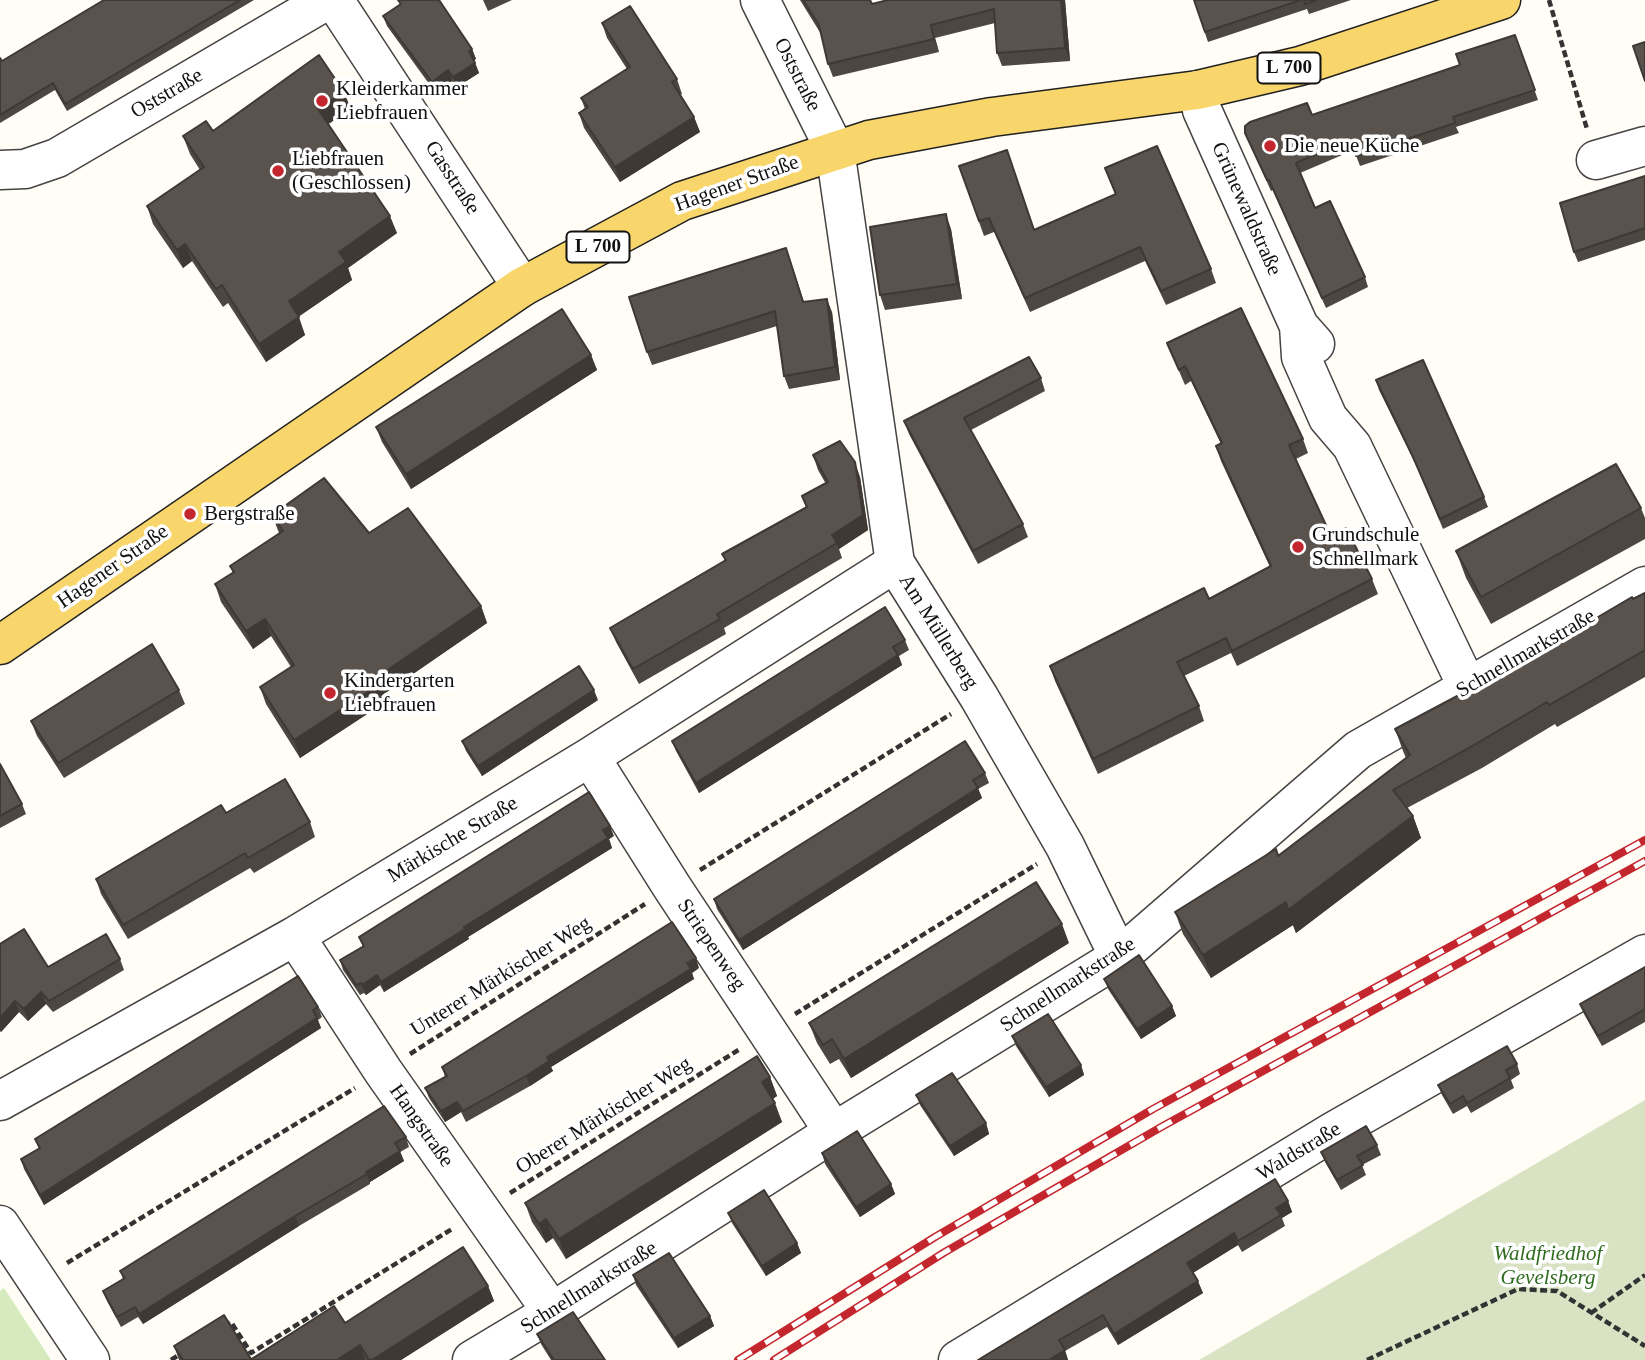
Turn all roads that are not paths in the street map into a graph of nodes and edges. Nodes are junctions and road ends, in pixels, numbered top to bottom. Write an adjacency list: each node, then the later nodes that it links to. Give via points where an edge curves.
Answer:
1 (327, 0): 9 (street, Oststraße, via 57,158 25,169)
2 (334, 0): 10 (street, Gasstraße)
3 (760, 0): 7 (street, Oststraße)
4 (1501, 0): 5 (main road, Hagener Straße / L 700, via 1300,66)
5 (1198, 90): 7 (main road, Hagener Straße / L 700, via 980,119); 14 (street, Grünewaldstraße, via 1202,110 1299,326 1301,357 1328,418 1352,446)
6 (1645, 146): 8 (street)
7 (835, 150): 10 (main road, Hagener Straße / L 700, via 682,201); 11 (street, Am Müllerberg)
8 (1596, 160)
9 (0, 170)
10 (522, 287): 13 (main road, Hagener Straße / L 700)
11 (895, 563): 15 (street, Märkische Straße); 18 (street, Am Müllerberg, via 1065,846)
12 (1645, 586): 14 (street, Schnellmarkstraße)
13 (0, 645)
14 (1468, 688): 18 (street, Schnellmarkstraße, via 1358,750)
15 (590, 757): 16 (street, Märkische Straße); 20 (street, Striepenweg)
16 (295, 936): 19 (street, Märkische Straße); 22 (street, Hangstraße, via 383,1071)
17 (1645, 954): 25 (street, Waldstraße, via 1334,1130)
18 (1119, 957): 20 (street, Schnellmarkstraße)
19 (0, 1101)
20 (834, 1132): 22 (street, Schnellmarkstraße)
21 (0, 1225): 23 (street)
22 (552, 1312): 24 (street, Schnellmarkstraße)
23 (90, 1360)
24 (472, 1360)
25 (958, 1360)

